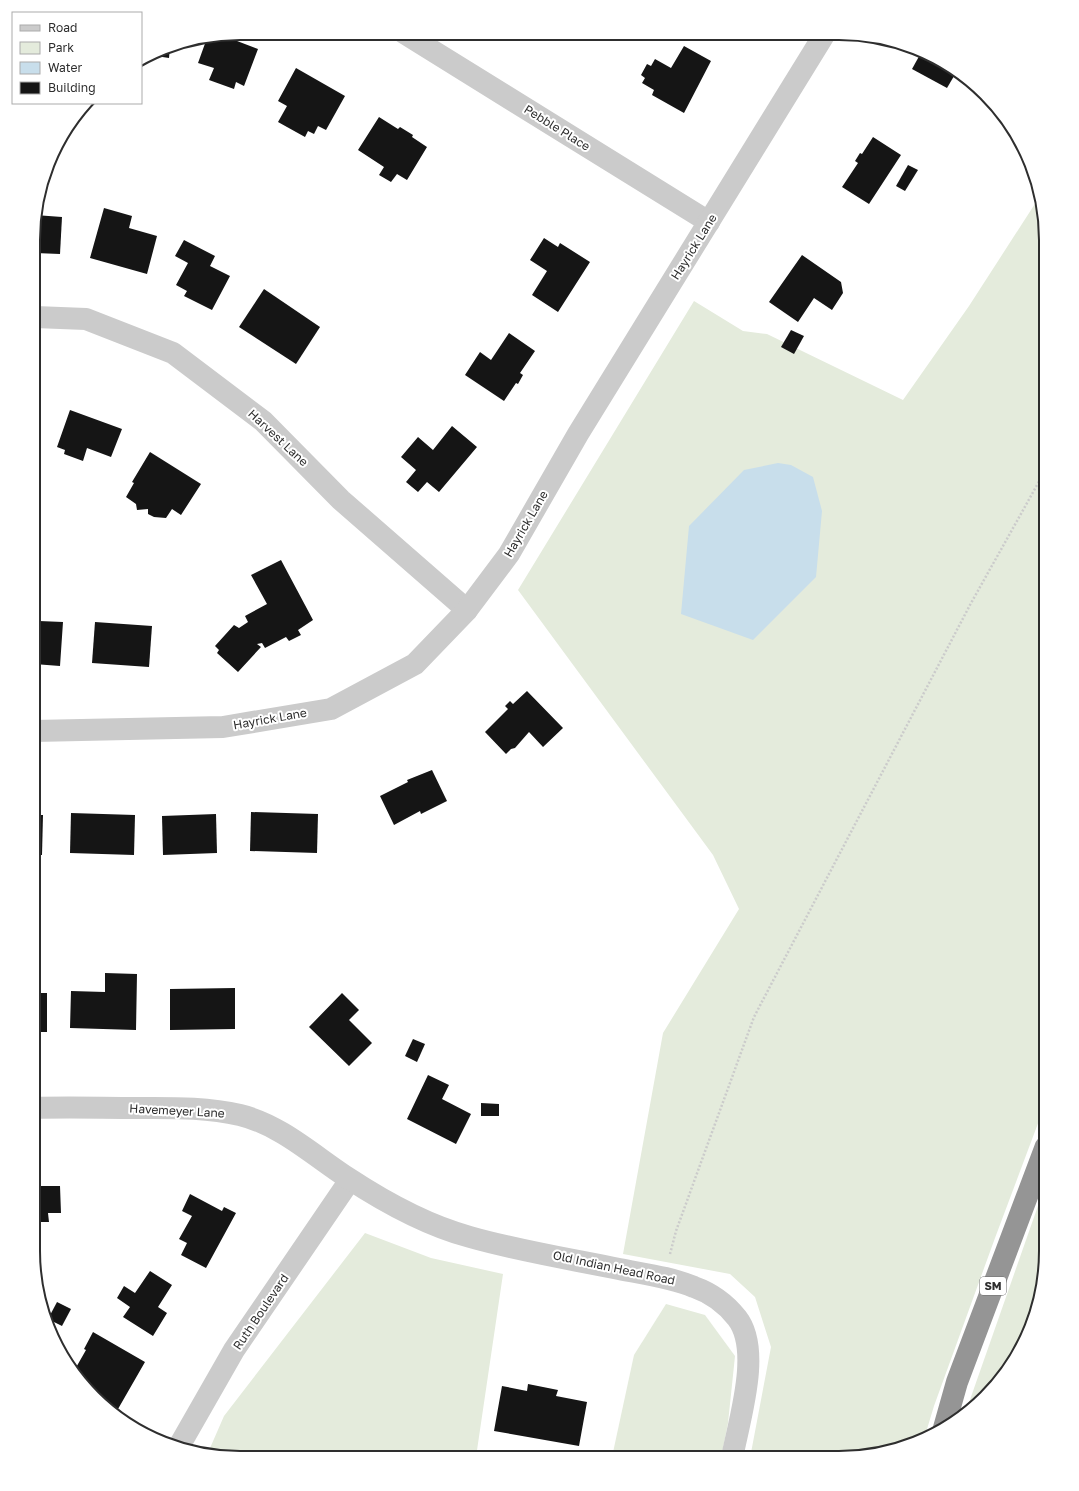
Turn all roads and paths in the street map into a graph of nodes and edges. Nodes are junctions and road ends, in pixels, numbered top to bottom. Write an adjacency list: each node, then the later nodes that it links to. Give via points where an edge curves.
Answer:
1 (414, 40): 3 (street, Pebble Place)
2 (821, 40): 3 (street, Hayrick Lane)
3 (709, 222): 6 (street, Hayrick Lane, via 578,434 509,554)
4 (40, 317): 6 (street, Harvest Lane, via 86,319 173,353 263,421 341,500)
5 (1039, 482): 11 (path, via 970,605 754,1017 676,1231)
6 (467, 610): 7 (street, Hayrick Lane, via 415,664 331,709 223,727)
7 (40, 731)
8 (40, 1108): 10 (street, Havemeyer Lane, via 180,1108 220,1111 243,1116 282,1133)
9 (1039, 1165): 12 (highway, SM, via 957,1382)
10 (350, 1180): 11 (street, Old Indian Head Road, via 421,1219 466,1236); 13 (street, Ruth Boulevard, via 234,1350)
11 (664, 1278): 14 (street, Old Indian Head Road, via 710,1294 739,1320 747,1337 750,1353 749,1370)
12 (946, 1419)
13 (182, 1442)
14 (733, 1451)

